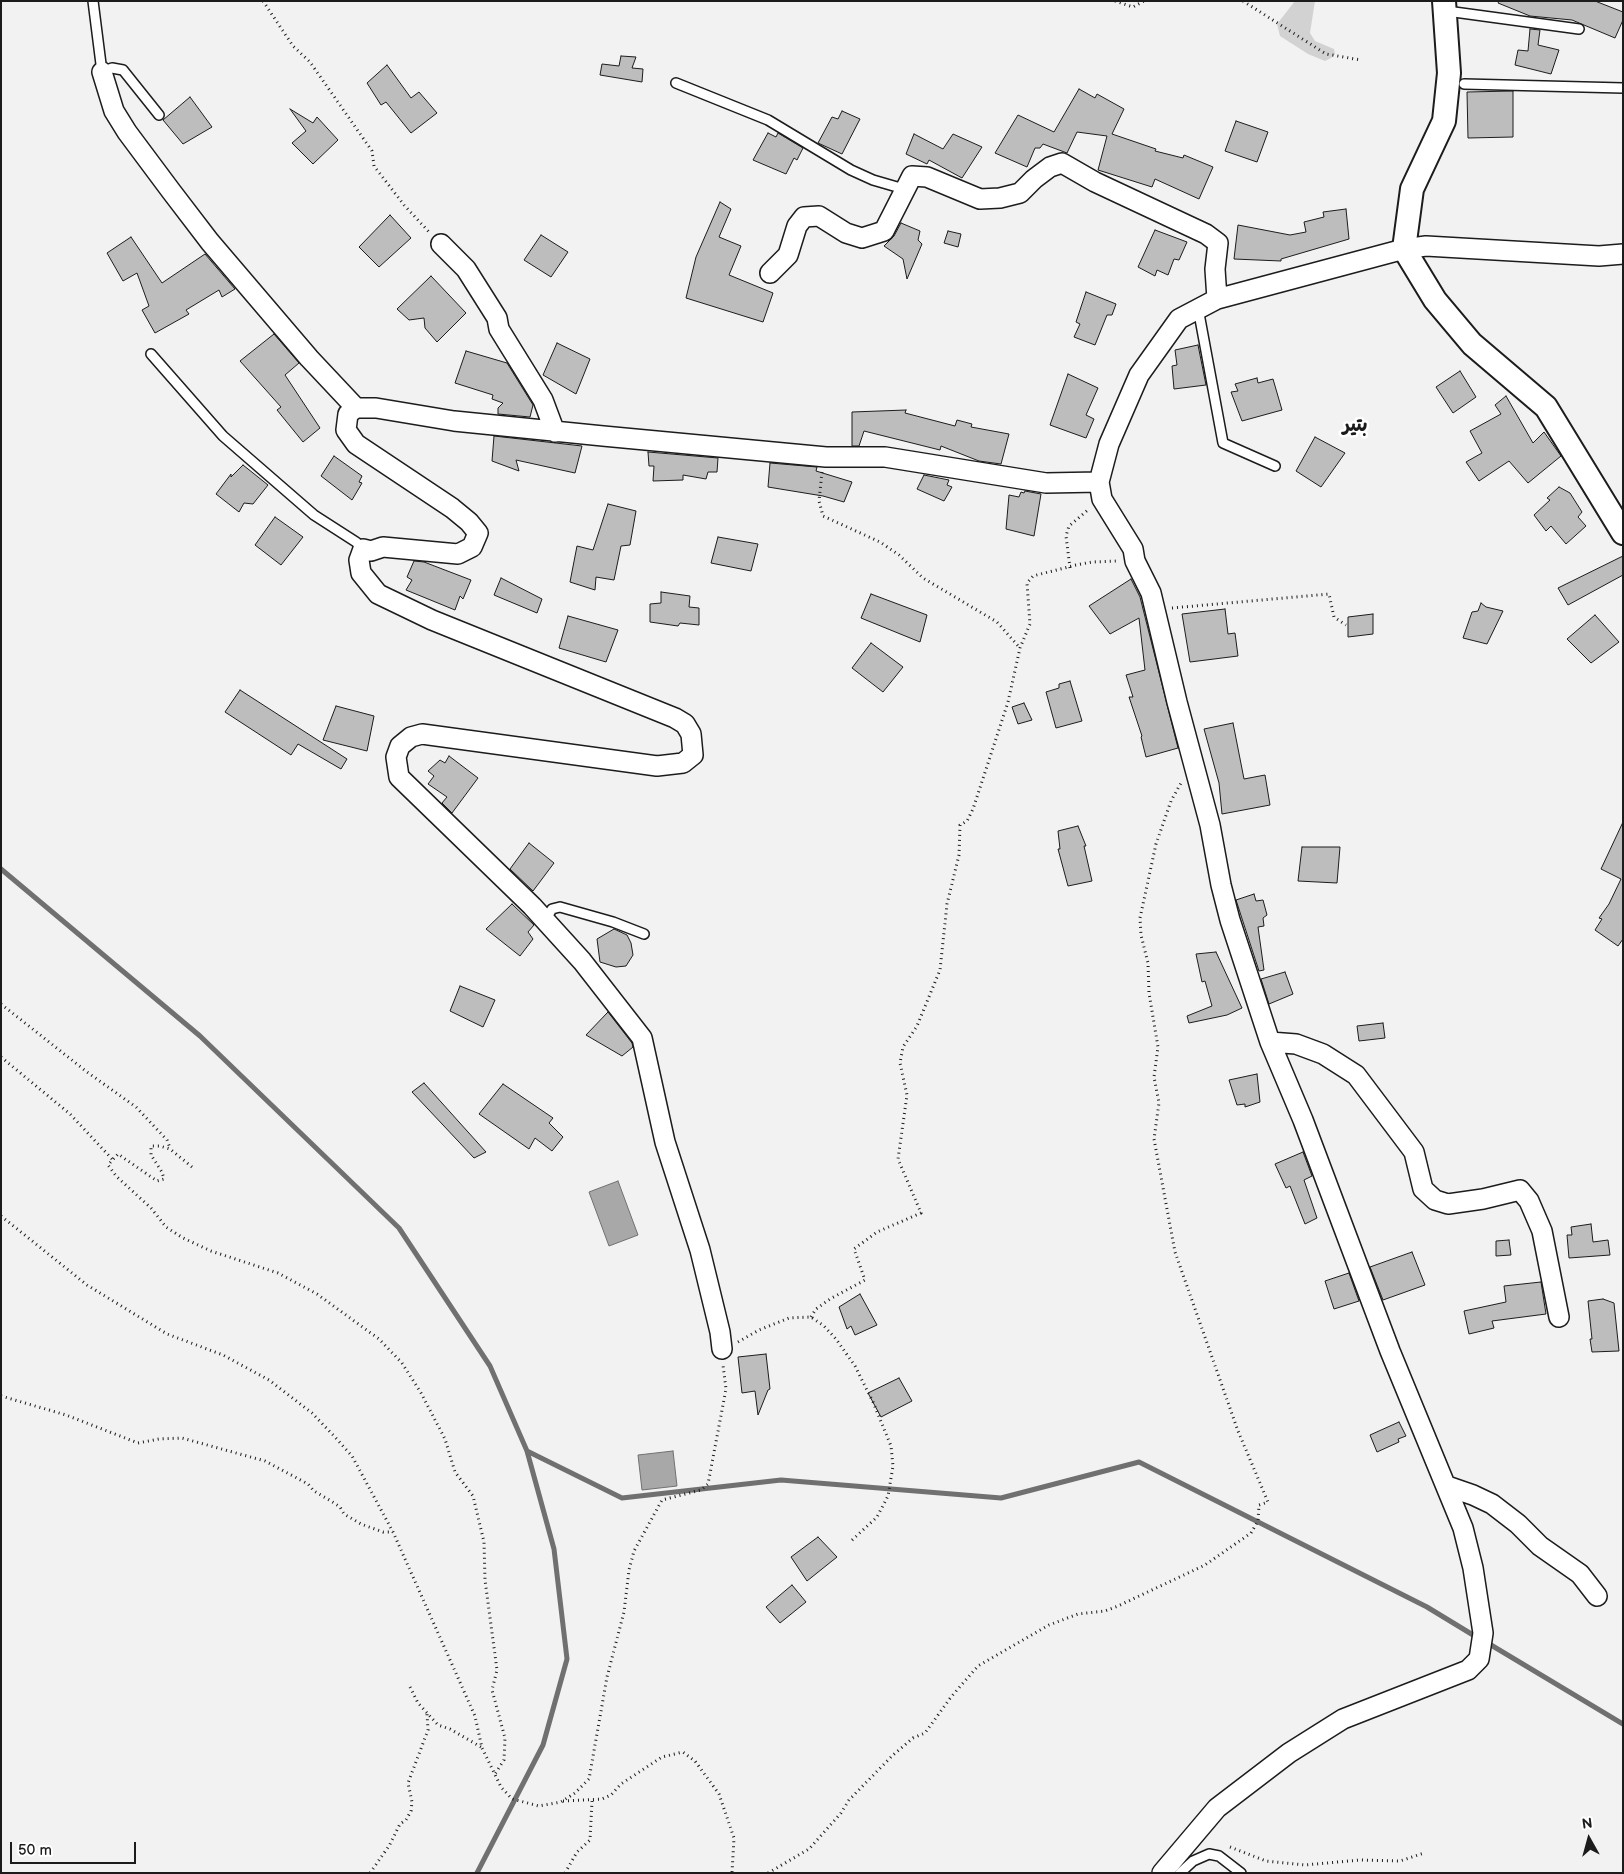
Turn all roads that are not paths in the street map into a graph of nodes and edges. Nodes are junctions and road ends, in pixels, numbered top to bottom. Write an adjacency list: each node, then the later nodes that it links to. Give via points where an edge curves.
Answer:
1 (93, 1): 4 (lane)
2 (1447, 8): 3 (lane); 6 (street)
3 (1579, 29)
4 (102, 72): 8 (lane, via 112,68 123,70); 17 (street, via 114,111 170,191 309,358)
5 (676, 83): 9 (lane, via 768,120 851,170)
6 (1456, 83): 7 (lane); 11 (street, via 1444,121 1412,189)
7 (1623, 88)
8 (159, 115)
9 (904, 189): 13 (street, via 884,230 862,238 846,233 819,216 804,217 797,226 788,255); 14 (street, via 912,176 927,177 980,199 1000,198 1020,194 1034,179 1062,162 1095,182 1206,234 1218,243 1215,269)
10 (441, 244): 18 (street, via 466,269 497,318 499,329 543,400)
11 (1404, 250): 12 (street, via 1437,246 1598,256); 14 (street); 21 (street, via 1435,300 1472,344 1546,407)
12 (1623, 254)
13 (770, 272)
14 (1217, 299): 15 (street)
15 (1198, 308): 19 (lane, via 1224,443); 20 (street, via 1179,319 1140,375 1109,444)
16 (151, 354): 22 (lane, via 223,436 314,515)
17 (356, 408): 18 (street); 22 (street, via 348,414 346,430 356,444 452,508 478,533 472,546 458,554 383,547)
18 (555, 432): 20 (street, via 826,457 884,457 1046,484)
19 (1275, 466)
20 (1100, 487): 25 (street, via 1102,499 1133,549 1134,561 1156,609 1210,825 1220,885)
21 (1623, 533)
22 (363, 550): 23 (street, via 359,560 361,573 378,594 441,624 675,718 685,724 691,734 692,755 683,763 657,766 422,734 411,737 400,746 396,757 399,777 532,906)
23 (544, 922): 24 (lane, via 552,909 560,907); 27 (street, via 582,961 642,1038 665,1142 700,1250)
24 (644, 934)
25 (1270, 1042): 26 (street, via 1296,1044 1323,1054 1356,1075 1414,1152 1423,1189 1435,1200 1448,1204 1520,1190 1529,1201 1542,1231); 28 (street, via 1394,1360)
26 (1559, 1317)
27 (722, 1349)
28 (1447, 1486): 29 (street, via 1492,1504 1540,1546 1580,1574); 30 (street, via 1463,1528 1473,1568 1483,1633 1479,1659 1468,1670 1344,1719 1289,1753 1217,1808)
29 (1598, 1596)
30 (1162, 1873)
31 (1180, 1873): 32 (lane, via 1186,1866 1209,1854 1219,1856)
32 (1241, 1873)

